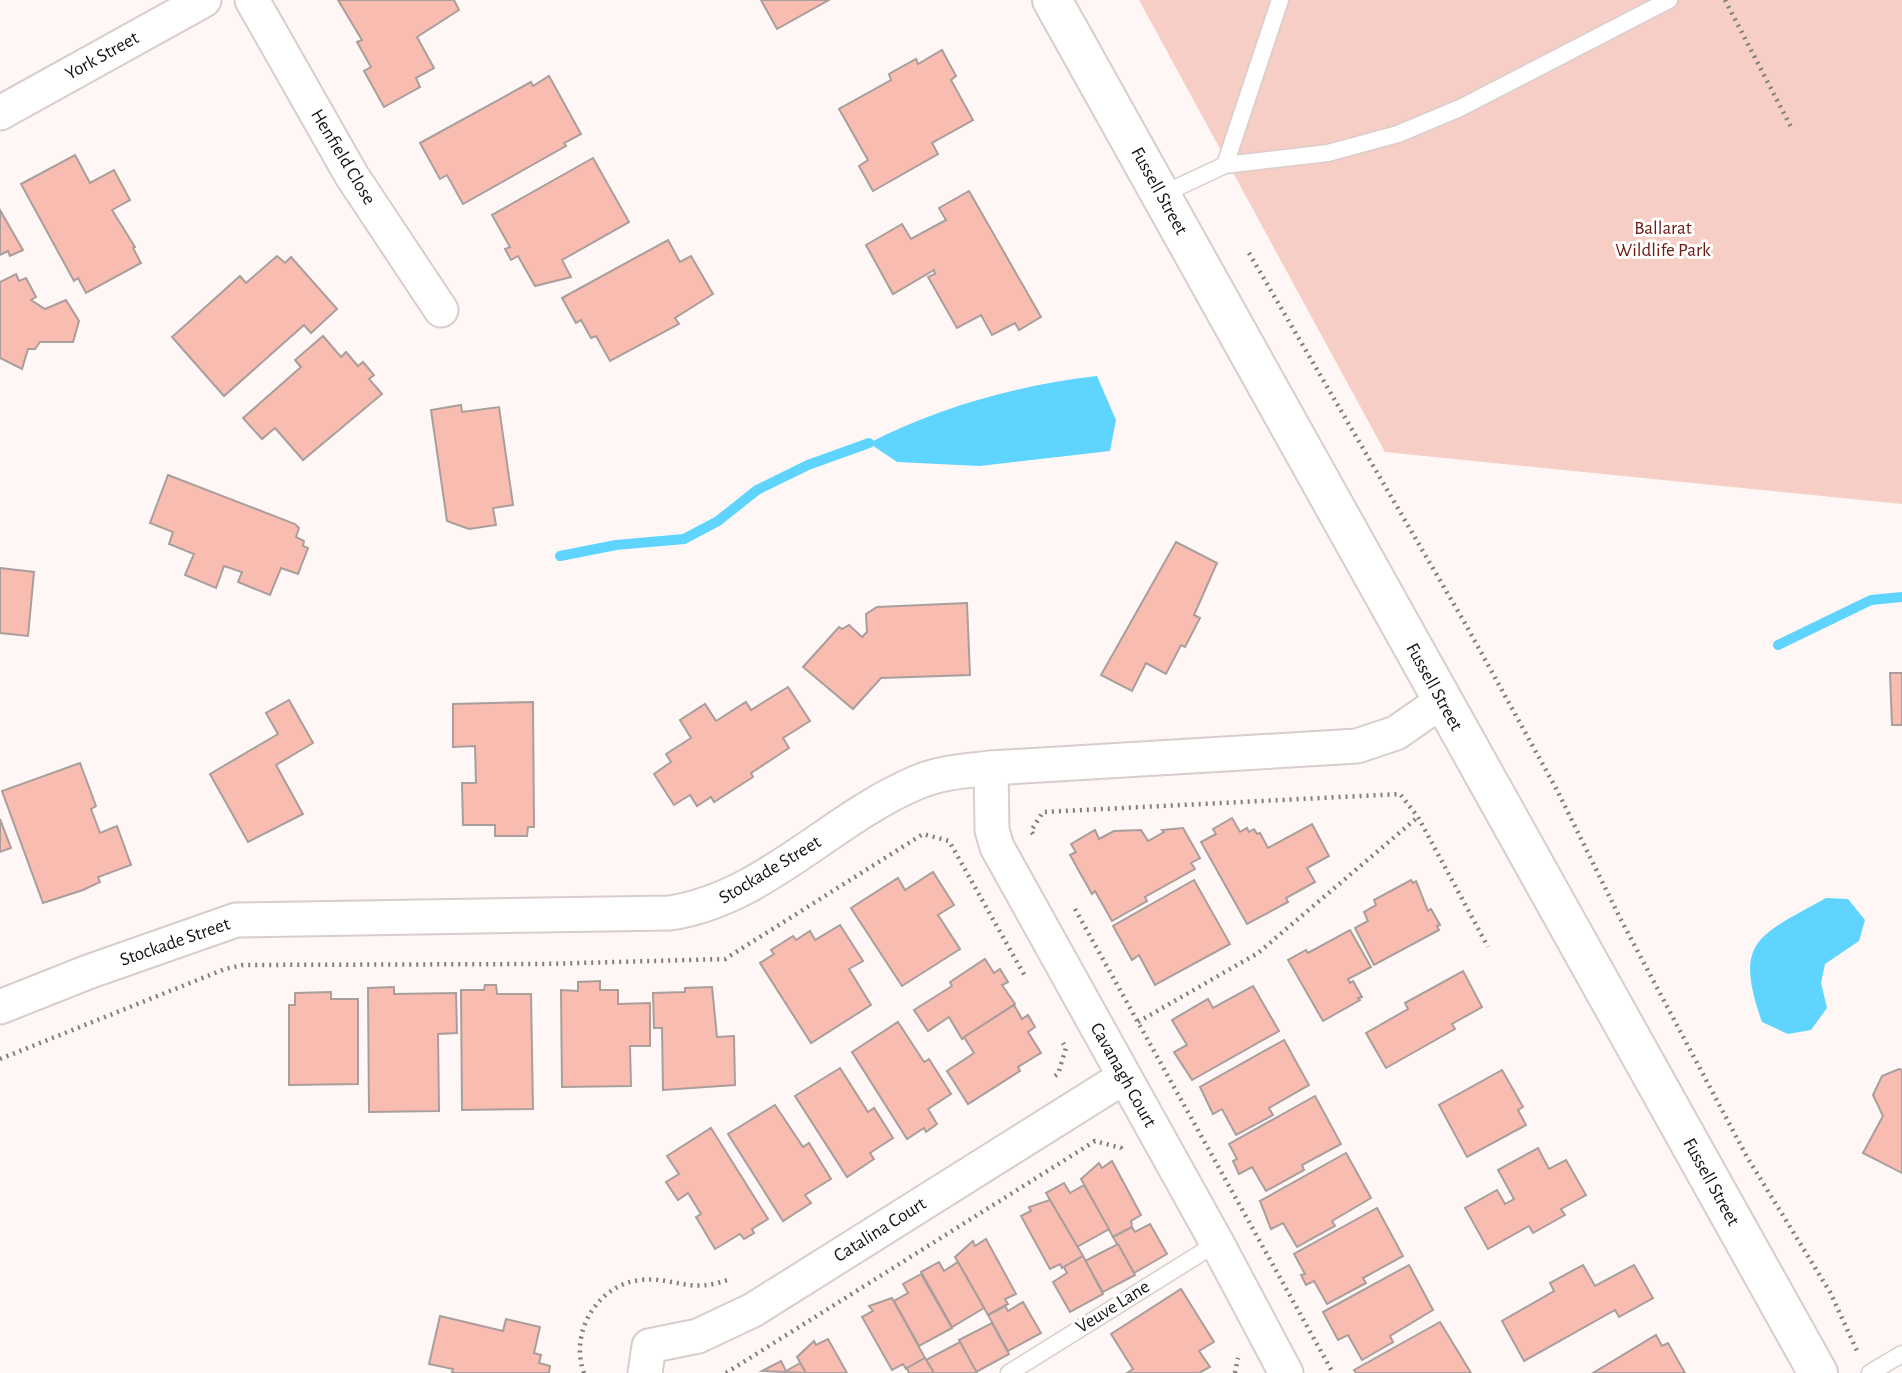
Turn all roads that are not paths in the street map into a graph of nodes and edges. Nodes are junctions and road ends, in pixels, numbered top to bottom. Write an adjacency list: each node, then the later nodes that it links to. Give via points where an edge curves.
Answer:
1 (204, 0): 6 (street, York Street)
2 (252, 0): 9 (street, Henfield Close, via 352,177)
3 (1052, 0): 8 (street, Fussell Street)
4 (1280, 0): 7 (lane)
5 (1669, 0): 7 (lane, via 1460,108 1398,134 1328,153)
6 (0, 113)
7 (1225, 165): 8 (lane)
8 (1161, 195): 10 (street, Fussell Street)
9 (441, 310)
10 (1442, 701): 11 (street, Stockade Street, via 1395,733 1357,746); 20 (street, Fussell Street)
11 (991, 768): 12 (street, Stockade Street, via 940,775 895,793 736,894 697,909 236,920); 13 (street, Cavanagh Court, via 992,830 997,847)
12 (0, 1007)
13 (1124, 1077): 14 (street, Cavanagh Court); 17 (street, Catalina Court, via 753,1310 698,1336 649,1346)
14 (1217, 1243): 18 (lane, Veuve Lane); 19 (street, Cavanagh Court)
15 (1902, 1354): 16 (lane)
16 (1866, 1367)
17 (645, 1373)
18 (1009, 1373)
19 (1286, 1373)
20 (1818, 1373)

